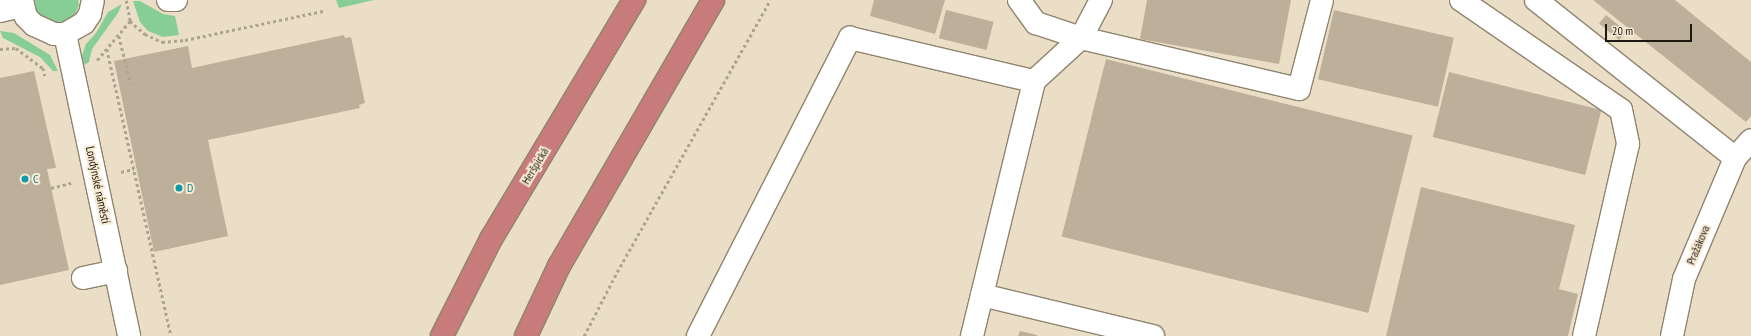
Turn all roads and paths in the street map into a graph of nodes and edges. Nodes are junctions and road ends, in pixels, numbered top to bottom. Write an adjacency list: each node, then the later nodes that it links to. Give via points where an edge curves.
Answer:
1 (93, 0): 17 (street, via 90,14 84,23)
2 (126, 0): 16 (path)
3 (168, 0): 4 (street)
4 (176, 0)
5 (634, 0): 32 (highway, Heršpická, via 491,239)
6 (713, 0): 33 (highway, via 559,266)
7 (770, 0): 34 (path)
8 (1019, 0): 19 (street, via 1036,23)
9 (1101, 0): 19 (street)
10 (1322, 0): 19 (street, via 1299,89)
11 (1461, 0): 38 (street, via 1621,110 1628,144)
12 (1536, 0): 26 (street)
13 (22, 3): 14 (street); 17 (street, via 26,17 43,32)
14 (0, 11)
15 (323, 11): 16 (path, via 185,40 162,42 145,34)
16 (130, 22): 18 (path)
17 (65, 34): 22 (street, Londýnské náměstí)
18 (119, 35): 21 (path); 24 (path)
19 (1081, 38): 23 (street)
20 (0, 49): 22 (path, via 16,48 43,68 46,80)
21 (107, 49): 22 (path, via 90,67); 31 (path)
22 (74, 73): 27 (street, Londýnské náměstí)
23 (1034, 81): 29 (street); 35 (street, via 850,38)
24 (131, 84)
25 (1751, 140): 26 (street, Pražákova)
26 (1735, 158): 39 (street, Pražákova, via 1684,279)
27 (116, 271): 28 (street); 30 (street, Londýnské náměstí)
28 (83, 278)
29 (982, 295): 36 (street); 37 (street)
30 (129, 336)
31 (171, 336)
32 (442, 336)
33 (526, 336)
34 (584, 336)
35 (698, 336)
36 (972, 336)
37 (1153, 336)
38 (1584, 336)
39 (1672, 336)

